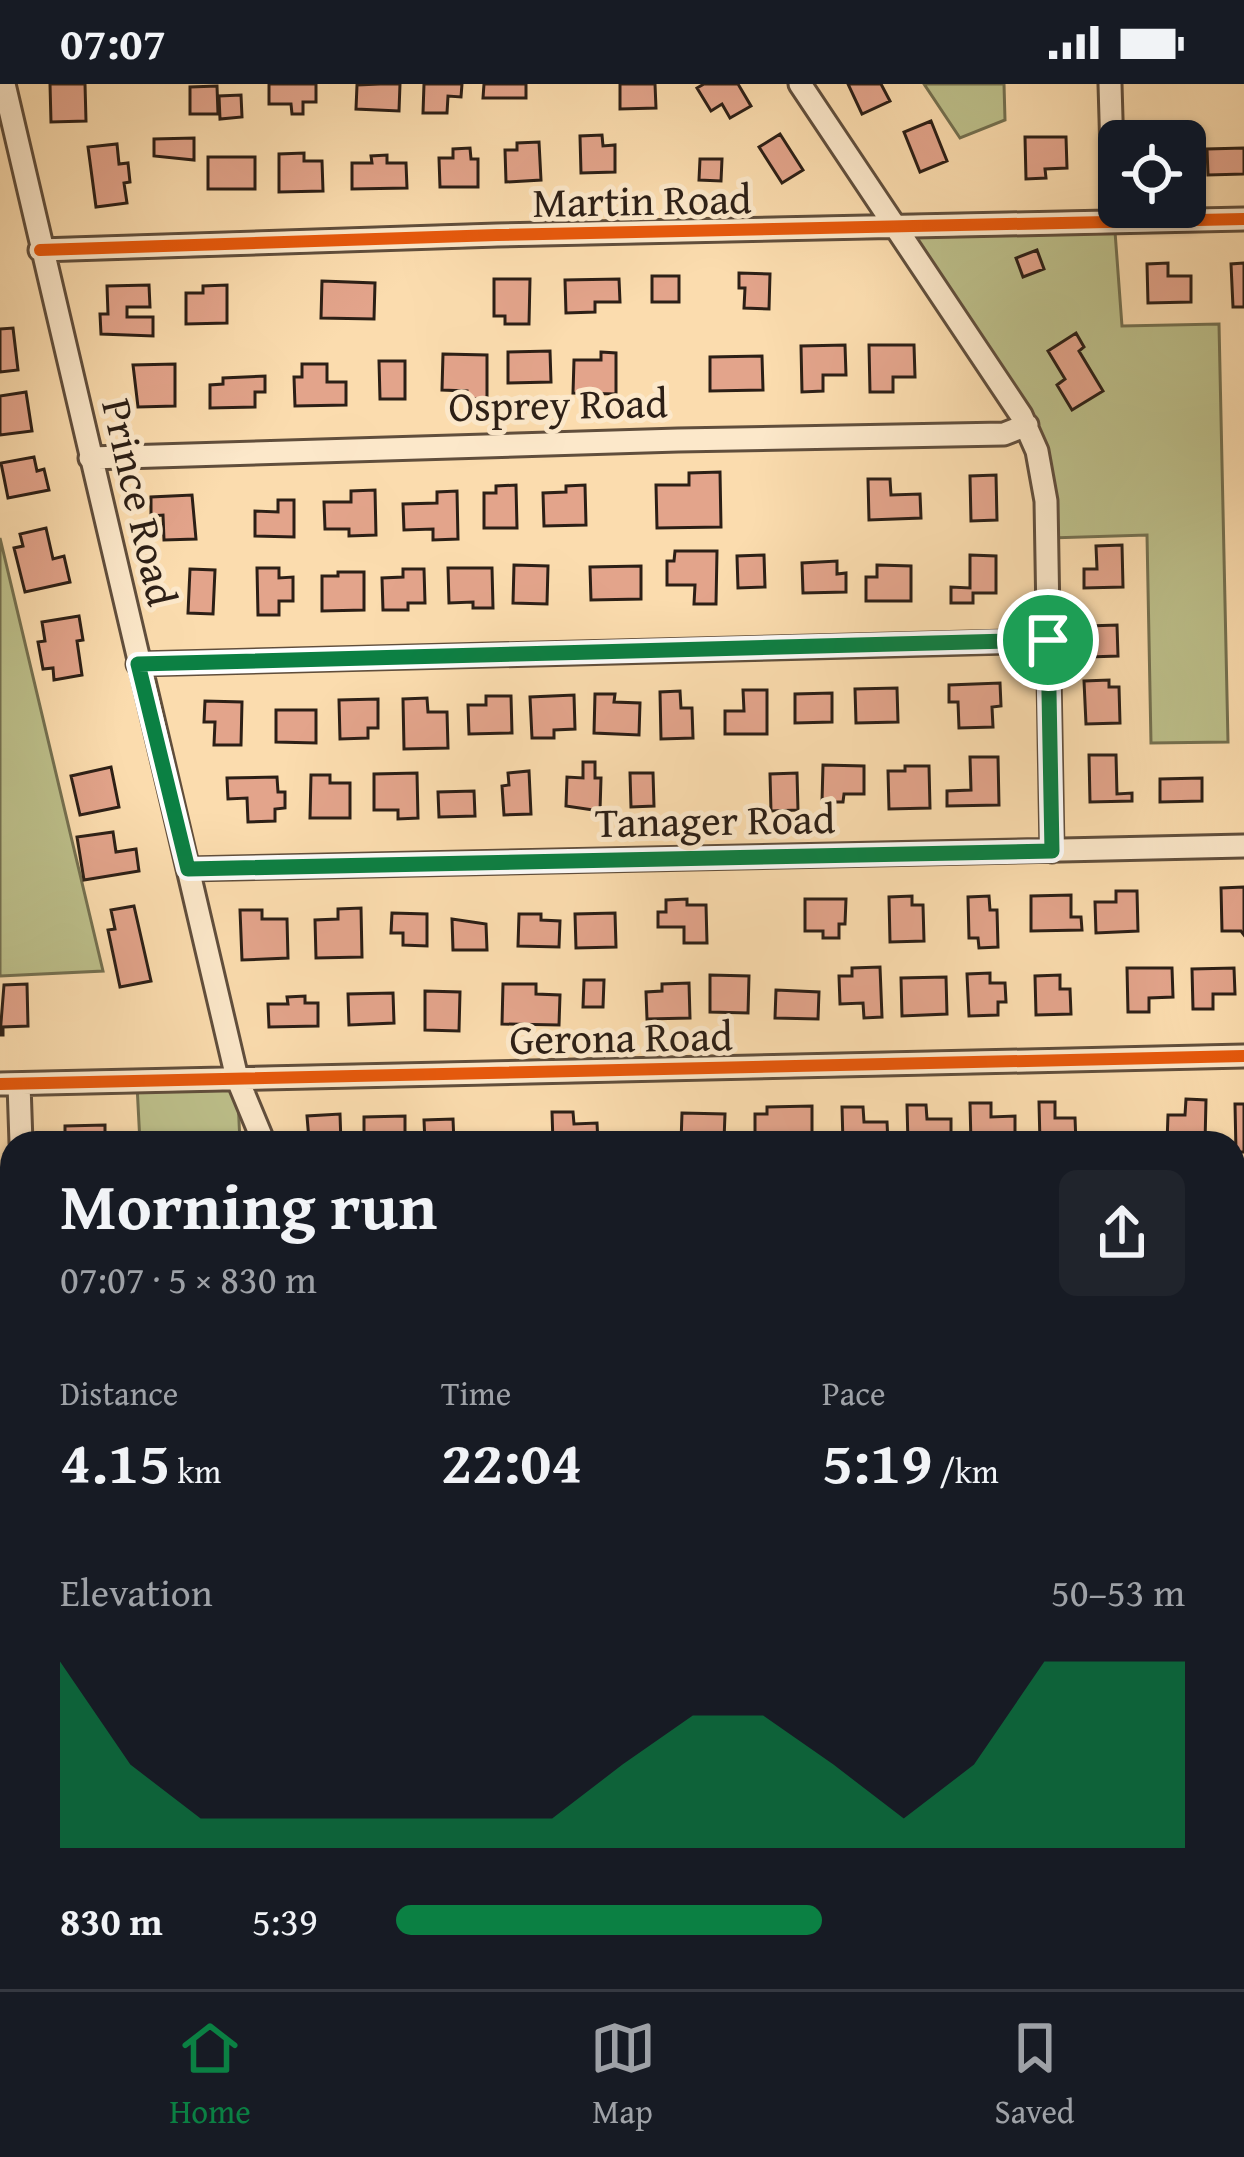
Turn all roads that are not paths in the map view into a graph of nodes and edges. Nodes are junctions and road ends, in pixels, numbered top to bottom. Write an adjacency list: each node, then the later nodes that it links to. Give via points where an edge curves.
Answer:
1 (4, 84): 9 (street, Prince Road)
2 (800, 84): 8 (street)
3 (1110, 84): 4 (street)
4 (1111, 120)
5 (1244, 219): 6 (street, Martin Road)
6 (1206, 220)
7 (1098, 221): 8 (street, Martin Road)
8 (896, 227): 9 (street, Martin Road); 10 (street)
9 (40, 250): 11 (street, Prince Road)
10 (1027, 425): 11 (street, Osprey Road, via 1004,434); 12 (street, via 1043,476)
11 (90, 458): 13 (street, Prince Road)
12 (1048, 640): 13 (street); 15 (street)
13 (138, 664): 16 (street, Prince Road)
14 (1244, 846): 15 (street, Tanager Road)
15 (1052, 851): 16 (street, Tanager Road)
16 (188, 869): 18 (street, Prince Road)
17 (1244, 1055): 18 (street, Gerona Road)
18 (237, 1078): 19 (street, Gerona Road); 21 (street, Prince Road)
19 (10, 1084): 20 (street)
20 (19, 1131)
21 (259, 1131)

